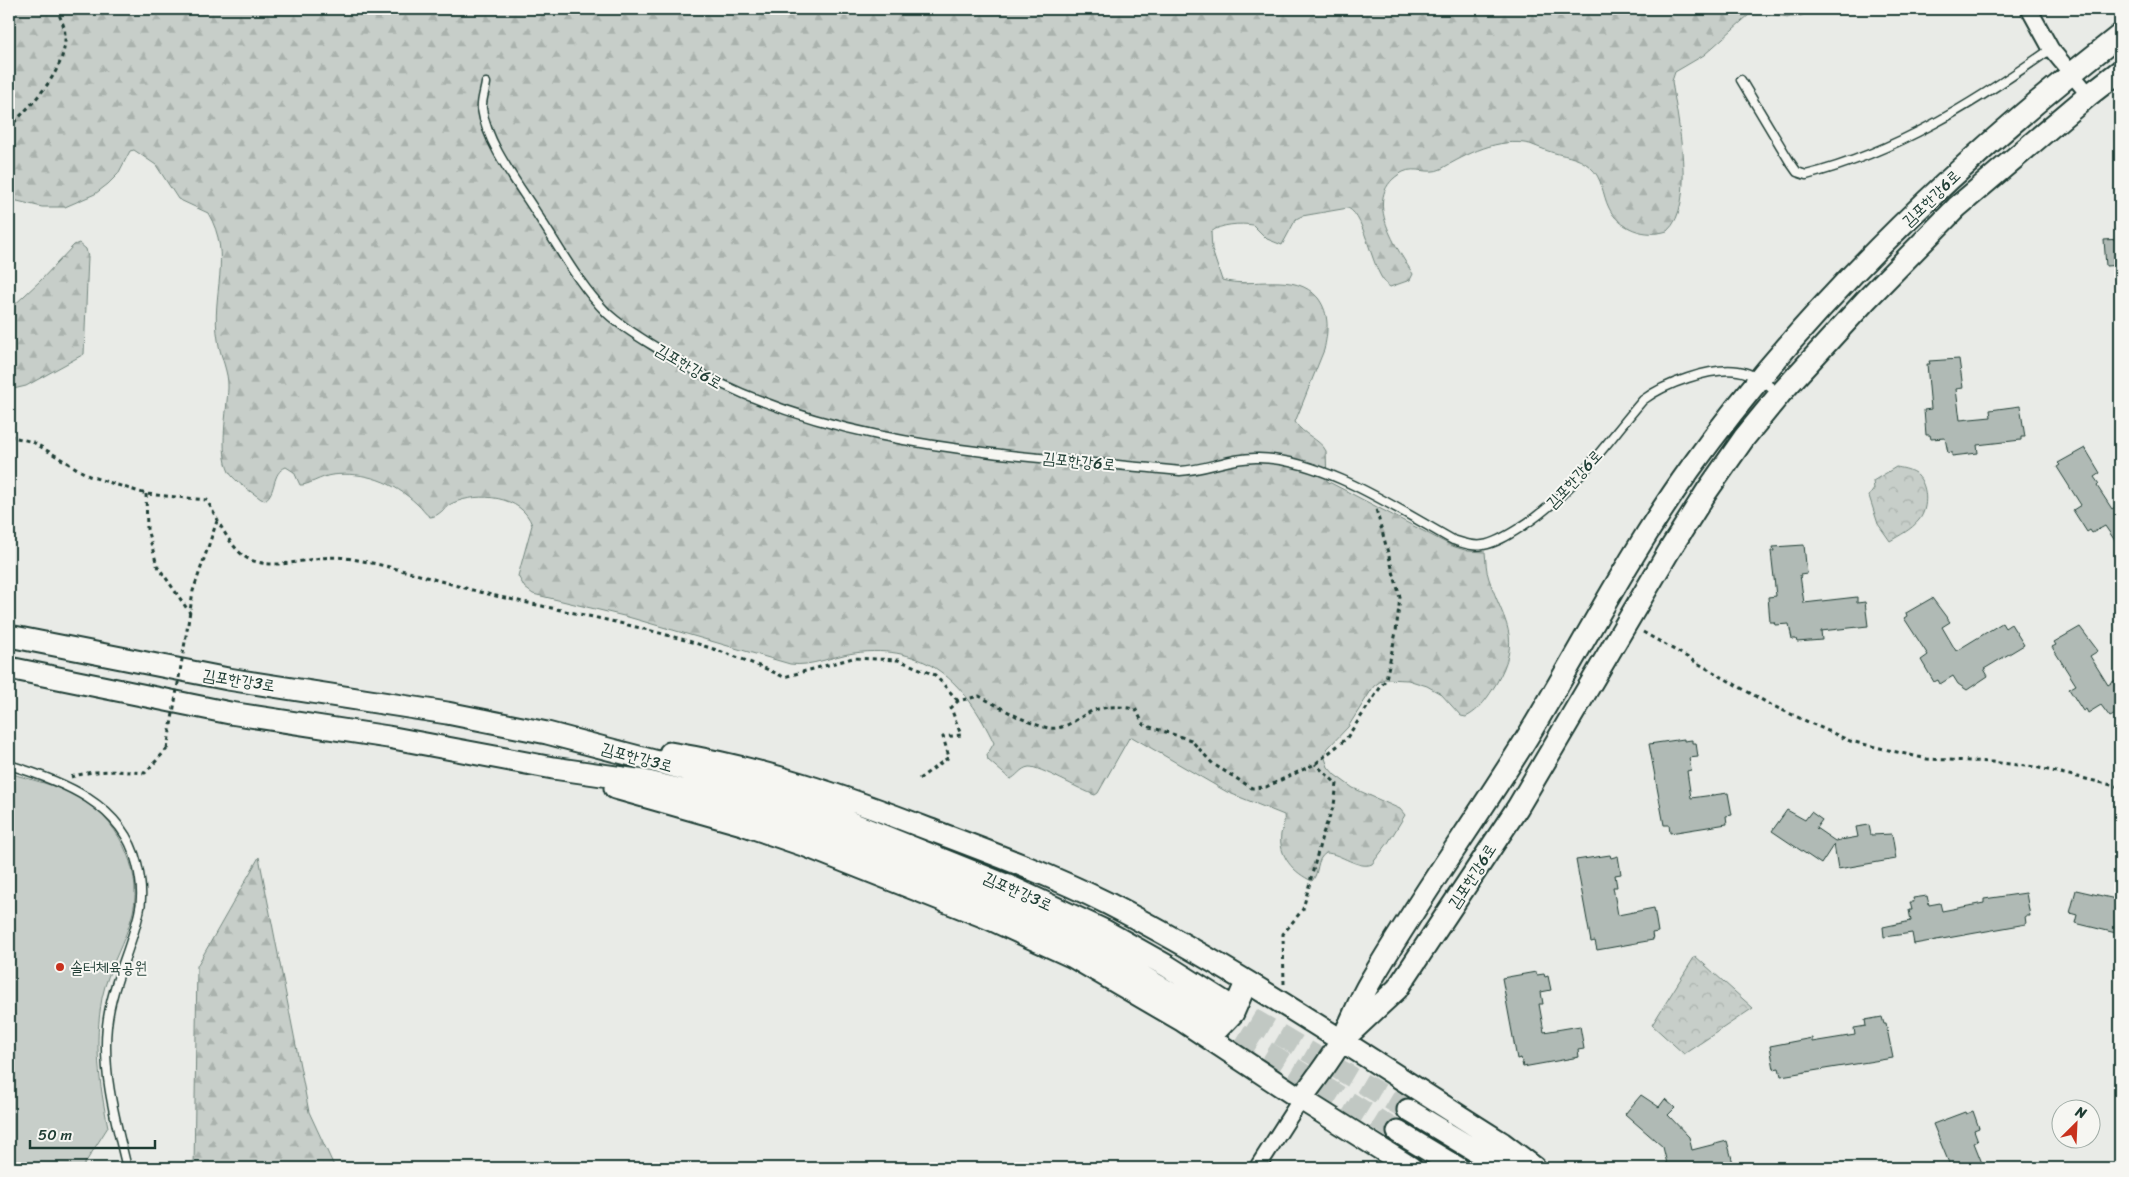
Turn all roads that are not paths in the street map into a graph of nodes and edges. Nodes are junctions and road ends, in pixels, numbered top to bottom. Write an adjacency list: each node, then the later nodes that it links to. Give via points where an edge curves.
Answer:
1 (2029, 9): 3 (street)
2 (2120, 35): 5 (street, 김포한강6로)
3 (2051, 49): 5 (street); 6 (lane, via 1932,127 1864,156 1806,175 1798,172 1790,162)
4 (2120, 71): 8 (street, 김포한강6로)
5 (2071, 73): 8 (street); 9 (street, 김포한강6로, via 1961,169 1884,243)
6 (1741, 80)
7 (486, 83): 9 (lane, 김포한강6로, via 482,107 488,132 520,187 588,290 608,314 634,334 717,384 853,431 916,444 1180,472 1238,459 1274,459 1310,468 1372,496 1453,540 1473,546 1484,545 1513,532 1564,494 1652,393 1710,372 1738,371)
8 (2089, 95): 10 (street, 김포한강6로, via 1957,207)
9 (1760, 379): 10 (lane, 김포한강6로); 17 (street, 김포한강6로, via 1724,423 1647,532 1529,733 1369,984)
10 (1780, 394): 17 (street, 김포한강6로, via 1707,491 1518,807 1397,989)
11 (9, 636): 13 (street, 김포한강3로, via 228,679 382,702)
12 (9, 668): 16 (street, 김포한강3로, via 230,714 388,737 553,768 806,846 972,912 1073,958 1183,1021)
13 (547, 733): 15 (street, via 723,761 894,816 1019,864 1107,903); 16 (street, 김포한강3로, via 804,804 1013,888 1103,930 1167,966)
14 (9, 765): 23 (lane, via 57,781 95,802 118,824 135,855 141,901 110,1001 106,1048 110,1093)
15 (1246, 983): 16 (street, via 1233,1013); 17 (street)
16 (1215, 1019): 19 (street)
17 (1341, 1042): 18 (street); 19 (street, 김포한강6로)
18 (1417, 1090): 22 (street, via 1396,1112); 28 (street)
19 (1301, 1099): 22 (street); 24 (street)
20 (1408, 1110): 27 (street)
21 (1398, 1132): 26 (street)
22 (1379, 1148): 25 (street)
23 (127, 1168)
24 (1257, 1168)
25 (1411, 1168)
26 (1458, 1168)
27 (1504, 1168)
28 (1535, 1168)

